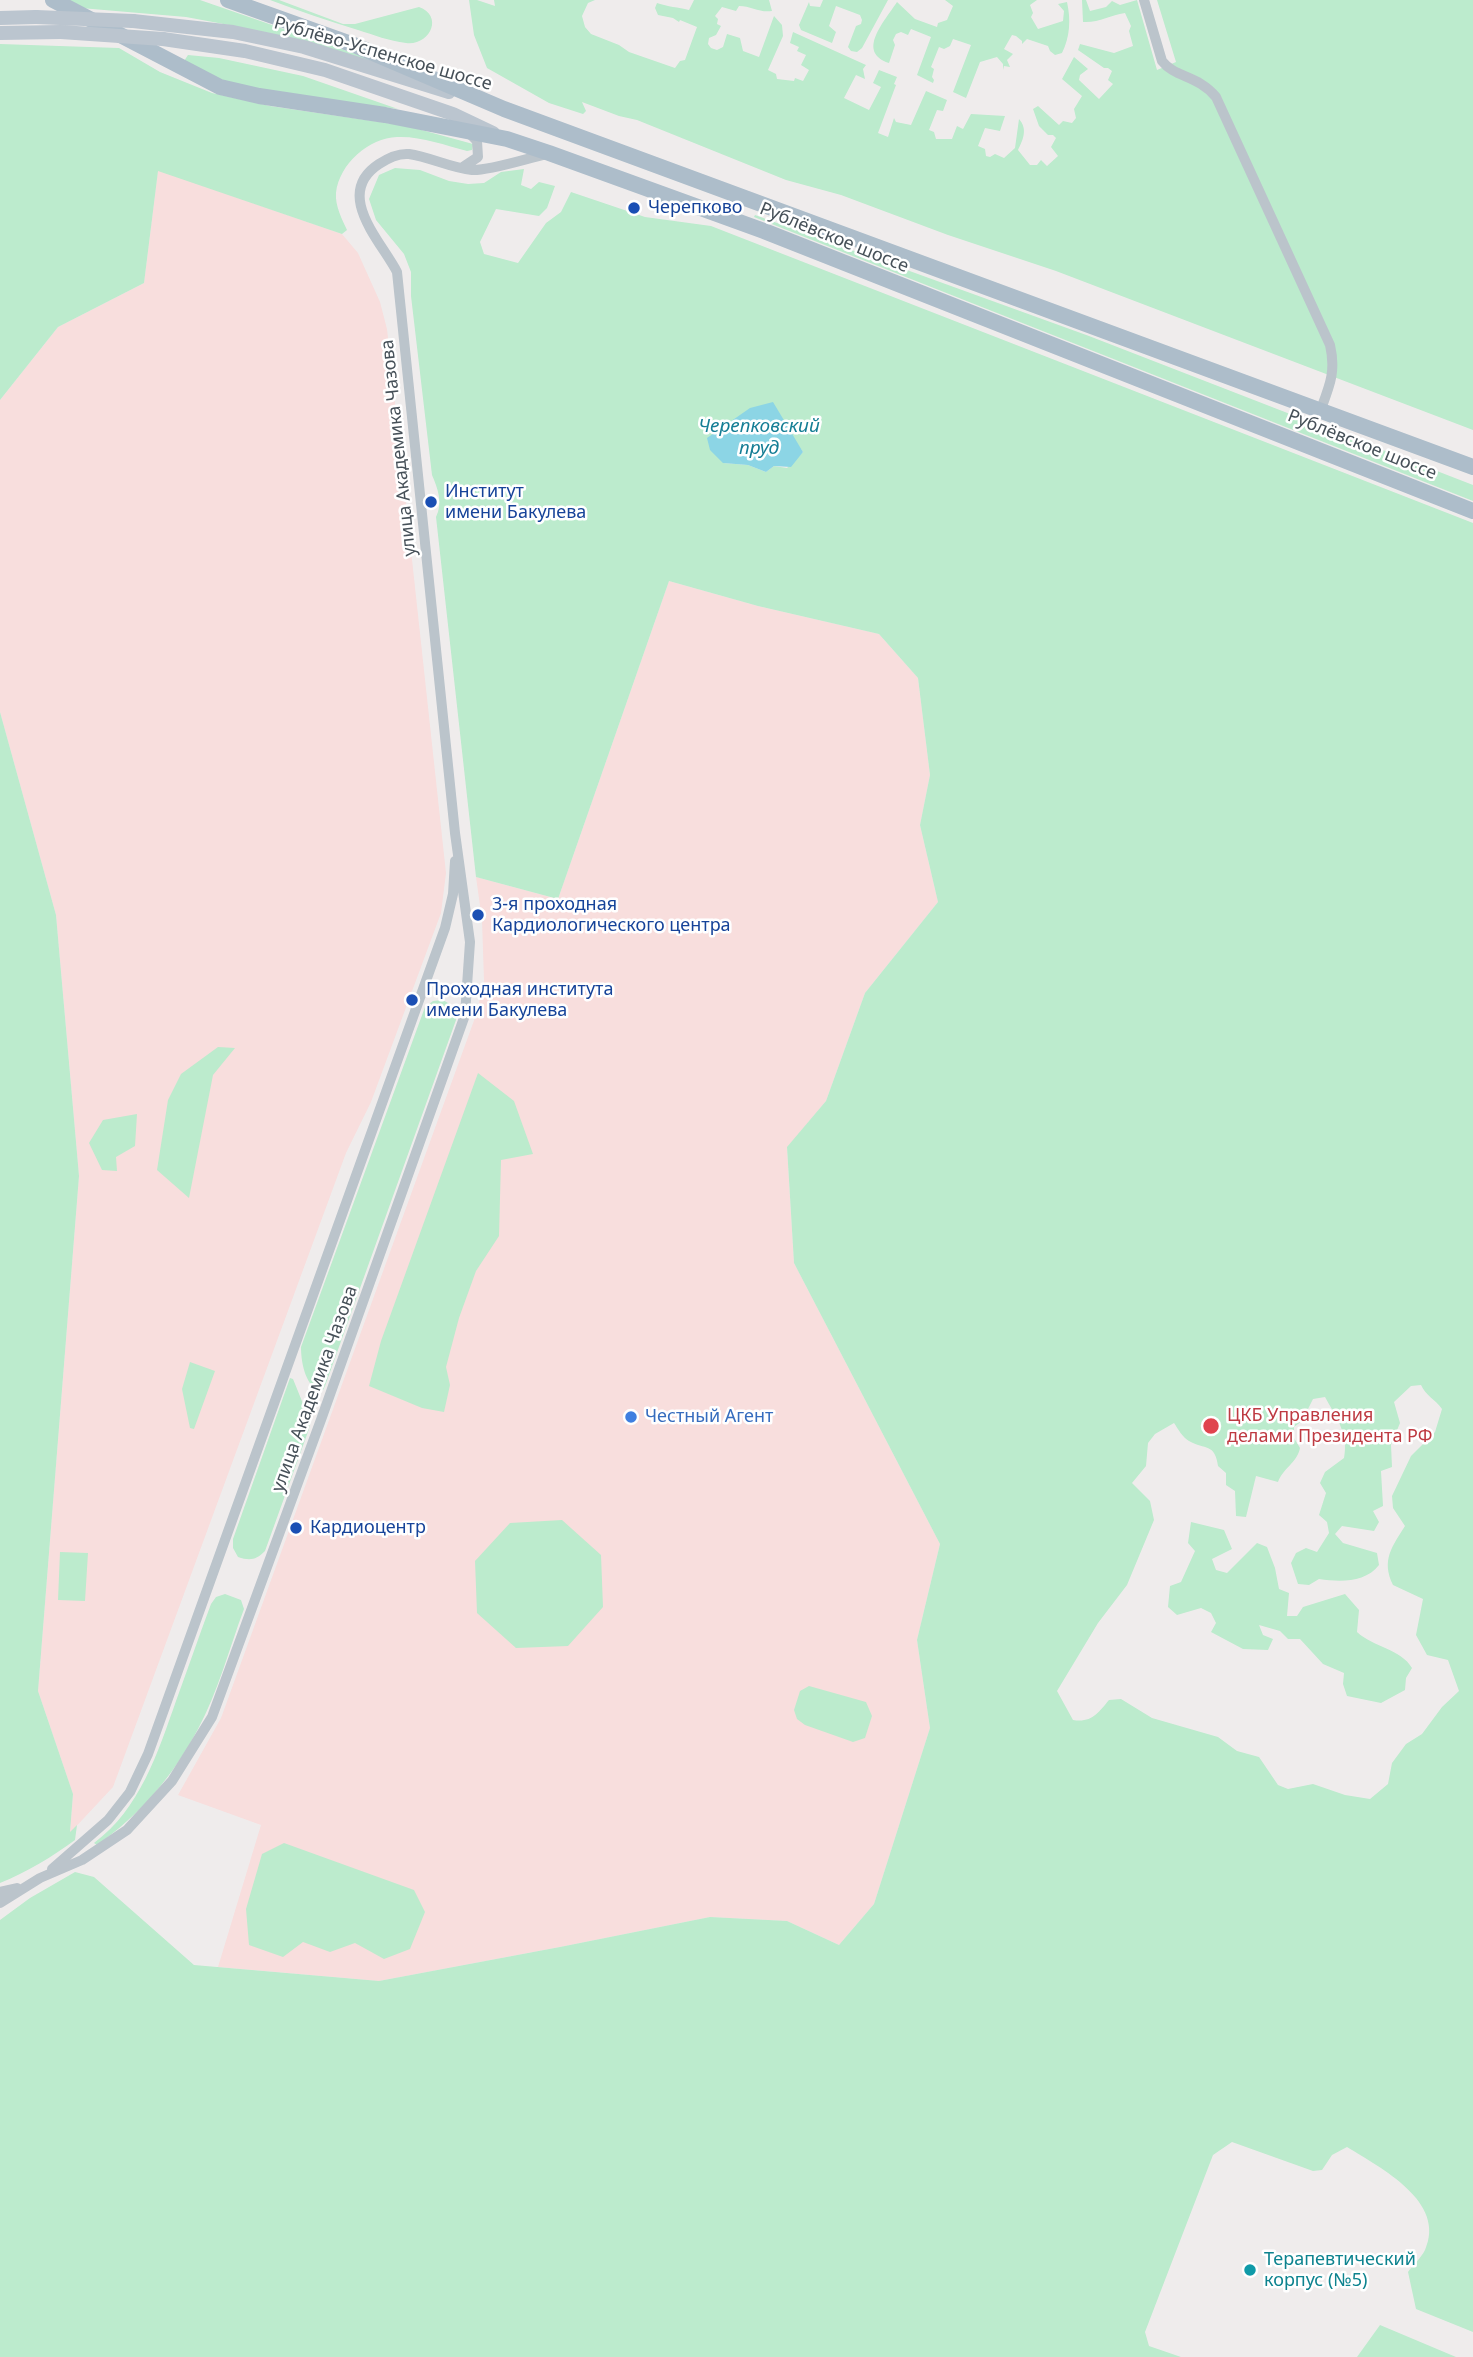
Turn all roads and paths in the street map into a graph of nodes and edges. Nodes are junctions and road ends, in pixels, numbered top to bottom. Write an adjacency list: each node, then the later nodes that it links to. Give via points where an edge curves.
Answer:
1 (53, 0): 7 (main road, Рублёвское шоссе, via 220,87)
2 (228, 0): 6 (main road, Рублёвское шоссе, via 354,45)
3 (1144, 0): 11 (street, via 1162,61 1168,69 1207,86 1216,97 1329,345 1332,379)
4 (0, 18): 6 (main road, Рублёво-Успенское шоссе, bridge, via 133,21 233,32 304,47)
5 (0, 33): 8 (main road, Рублёво-Успенское шоссе, bridge, via 163,38 245,51 325,70 453,114)
6 (504, 109): 11 (main road, Рублёвское шоссе)
7 (468, 132): 8 (main road, Рублёвское шоссе); 10 (street, via 477,141 478,157)
8 (507, 139): 9 (main road, Рублёвское шоссе)
9 (549, 153): 10 (street, улица Академика Чазова, via 488,168); 13 (main road, Рублёвское шоссе, via 764,231)
10 (462, 167): 14 (street, улица Академика Чазова, via 407,154 389,157 362,183 359,198 369,230 397,272)
11 (1321, 409): 12 (main road, Рублёвское шоссе)
12 (1473, 467)
13 (1473, 511)
14 (455, 833): 15 (street, улица Академика Чазова, via 453,894 445,928 148,1754 130,1792 108,1820); 15 (street, улица Академика Чазова, via 470,942 465,1015 212,1717 172,1781 127,1830 82,1860)
15 (40, 1878): 16 (street, улица Академика Чазова)
16 (30, 1884): 17 (street, улица Академика Чазова); 18 (street, улица Академика Чазова)
17 (0, 1892)
18 (0, 1903)

